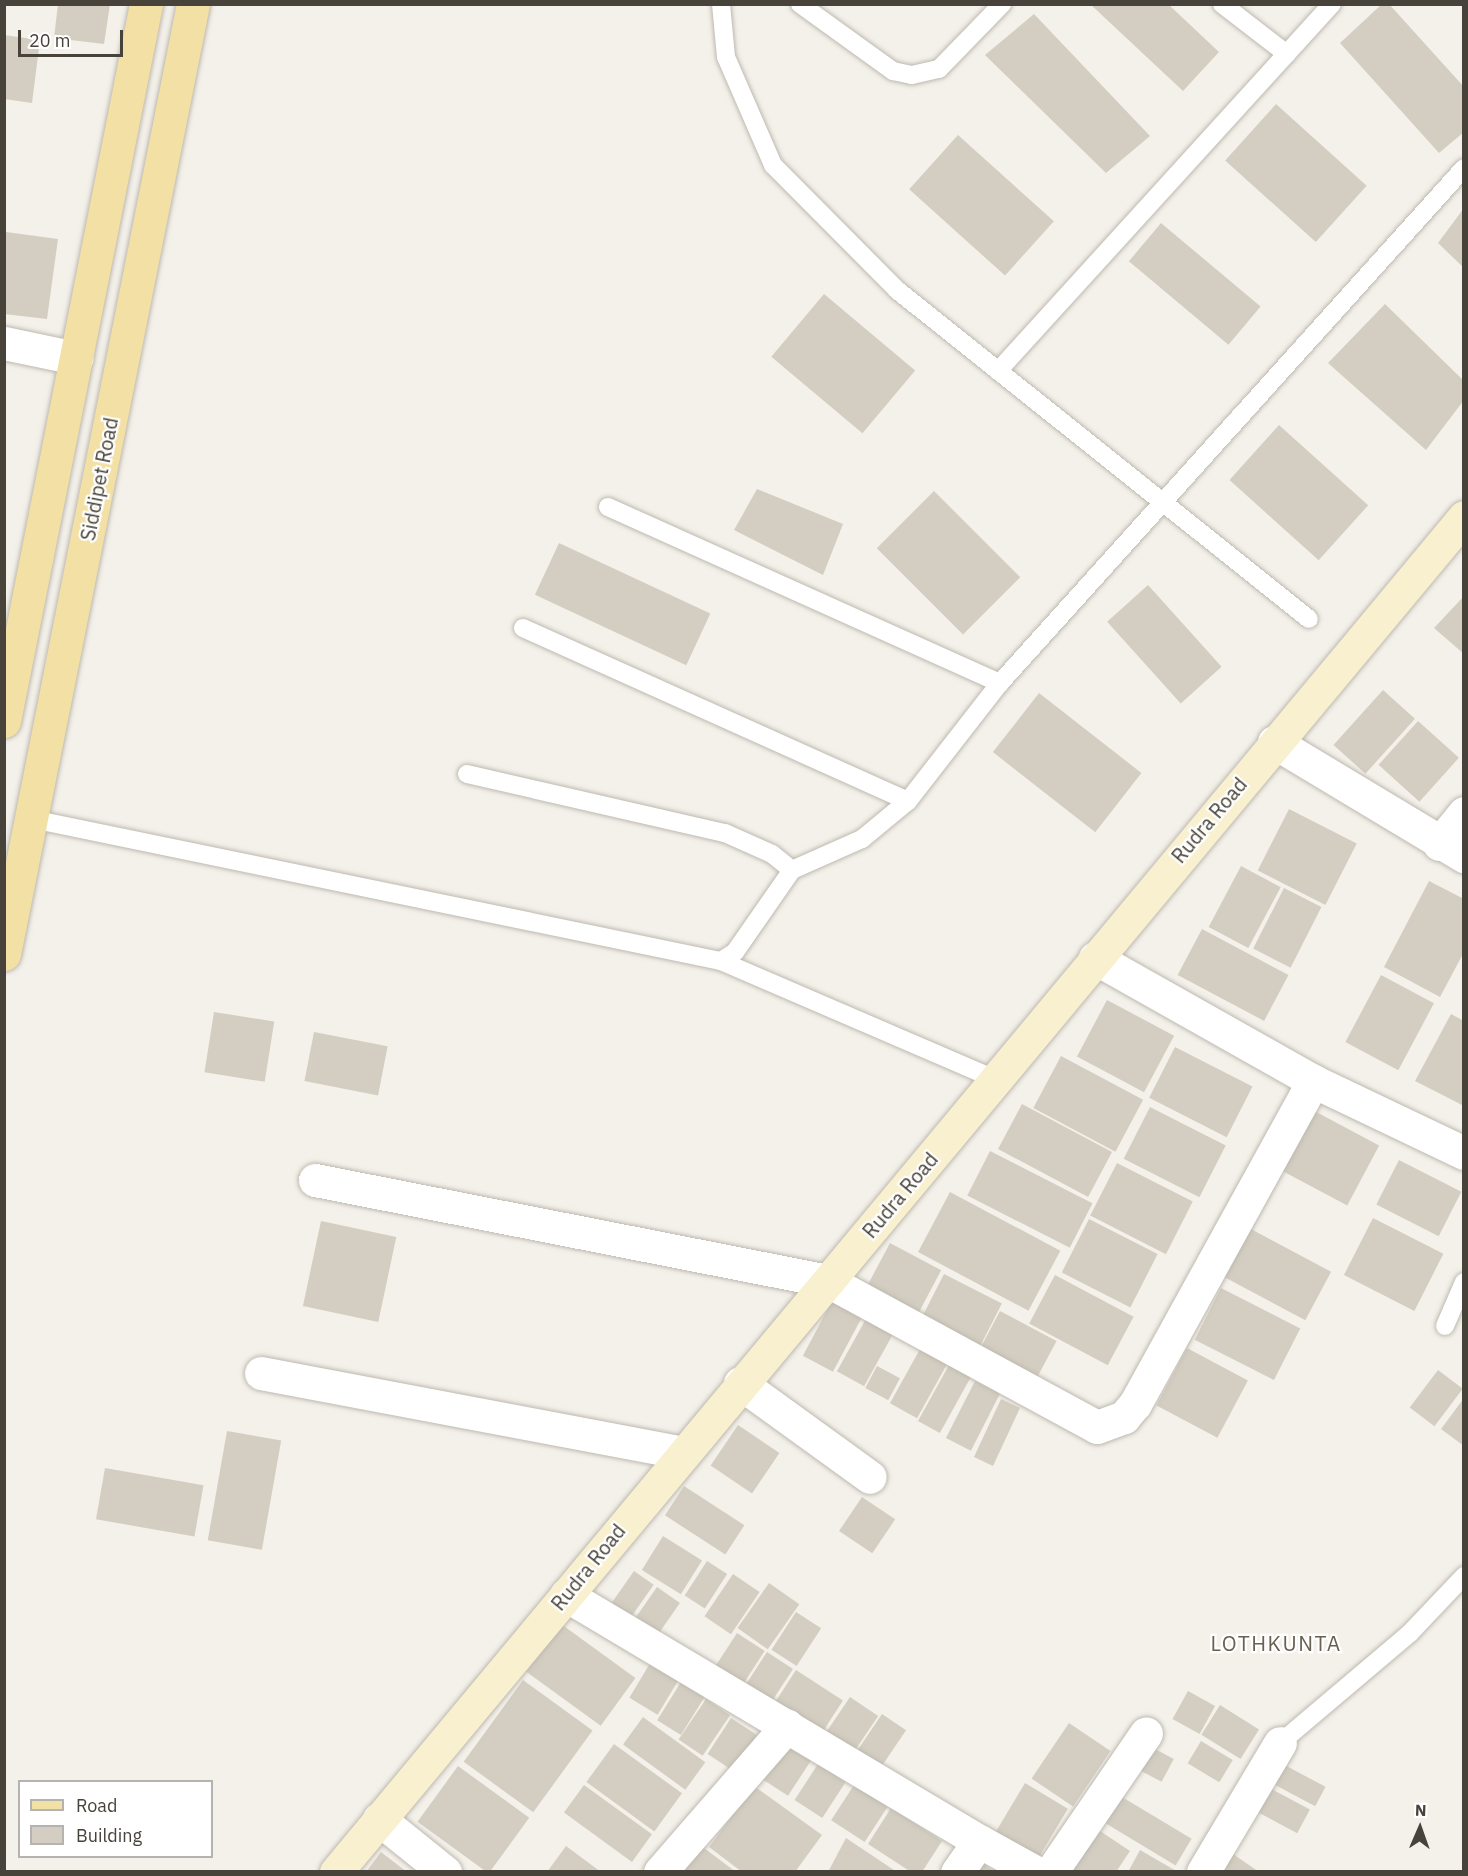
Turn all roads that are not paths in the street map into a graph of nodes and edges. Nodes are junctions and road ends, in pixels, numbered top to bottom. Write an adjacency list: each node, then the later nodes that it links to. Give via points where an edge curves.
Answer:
1 (146, 4): 11 (main road)
2 (193, 4): 24 (main road, Siddipet Road)
3 (721, 4): 12 (lane, via 726,57 773,165 897,290)
4 (800, 4): 5 (lane, via 892,71 912,75 939,69 964,49)
5 (1002, 4)
6 (1222, 4): 8 (lane)
7 (1332, 4): 8 (lane)
8 (1287, 54): 12 (lane)
9 (1464, 168): 13 (lane)
10 (4, 343): 11 (street)
11 (76, 358): 19 (main road)
12 (998, 371): 13 (lane)
13 (1162, 502): 16 (lane); 18 (lane)
14 (608, 507): 18 (lane)
15 (1464, 517): 20 (main road, Rudra Road)
16 (1309, 619)
17 (523, 628): 22 (lane)
18 (1000, 683): 22 (lane)
19 (4, 721)
20 (1274, 742): 25 (street); 28 (main road, Rudra Road)
21 (467, 774): 26 (lane, via 725,833 772,854)
22 (908, 801): 26 (lane, via 862,839)
23 (1464, 813): 25 (street)
24 (32, 819): 27 (main road, Siddipet Road); 29 (lane)
25 (1451, 850)
26 (792, 870): 29 (lane, via 735,952)
27 (4, 954)
28 (1095, 958): 30 (main road, Rudra Road); 31 (street)
29 (721, 961): 30 (lane)
30 (995, 1079): 34 (main road, Rudra Road)
31 (1313, 1082): 32 (street); 34 (street, via 1135,1404 1111,1425 1097,1427 1073,1417)
32 (1464, 1153)
33 (315, 1180): 34 (street)
34 (828, 1281): 38 (main road, Rudra Road)
35 (1464, 1282): 36 (lane)
36 (1445, 1326)
37 (261, 1373): 39 (street)
38 (740, 1383): 39 (main road, Rudra Road); 40 (street)
39 (681, 1452): 42 (main road, Rudra Road)
40 (870, 1477)
41 (1464, 1576): 45 (lane, via 1410,1633)
42 (566, 1595): 43 (street); 46 (main road, Rudra Road)
43 (787, 1726): 47 (street); 50 (street)
44 (1146, 1733): 53 (street)
45 (1280, 1743): 54 (street)
46 (379, 1819): 48 (main road, Rudra Road); 49 (street)
47 (979, 1841): 51 (street); 52 (street)
48 (336, 1872)
49 (446, 1872)
50 (660, 1872)
51 (957, 1872)
52 (1035, 1872)
53 (1051, 1872)
54 (1203, 1872)

